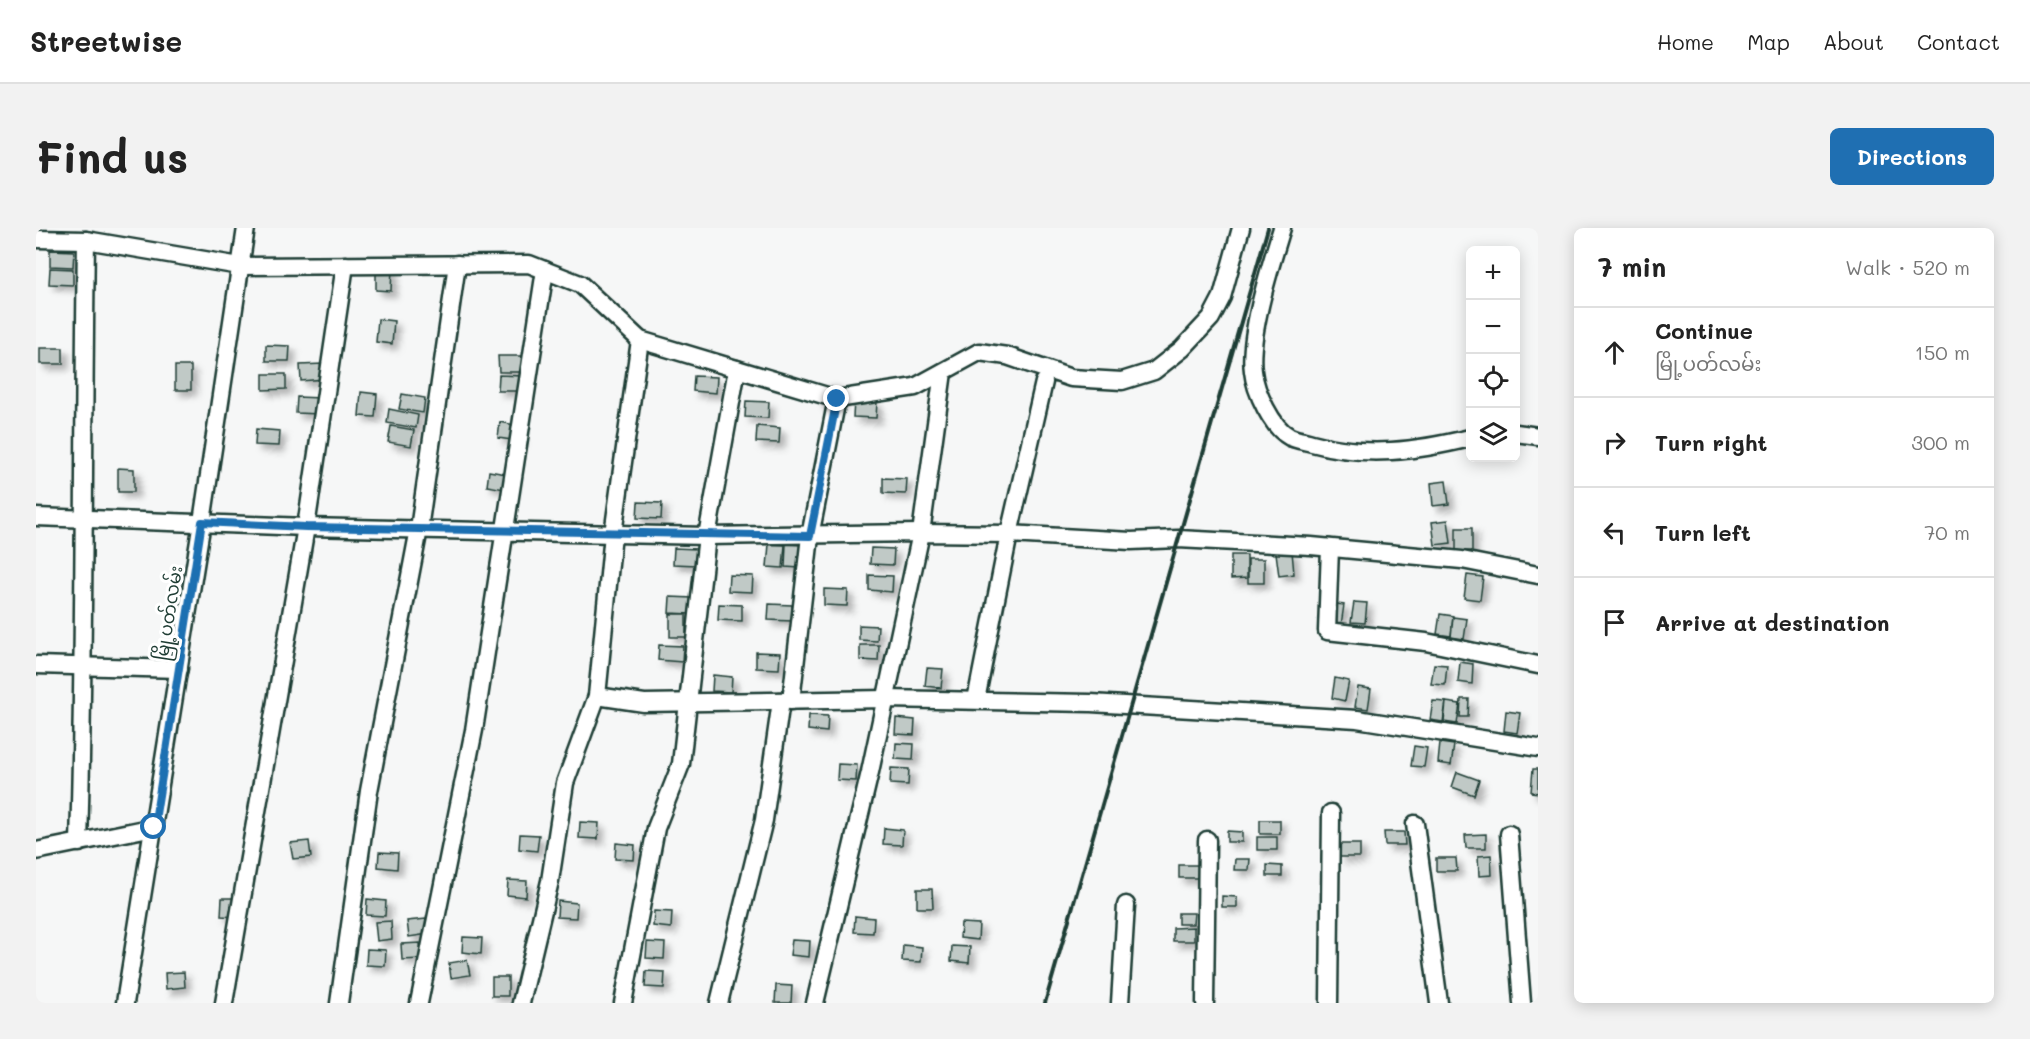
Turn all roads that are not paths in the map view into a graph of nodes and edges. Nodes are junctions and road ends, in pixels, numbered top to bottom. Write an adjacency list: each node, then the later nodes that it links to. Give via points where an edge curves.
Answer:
1 (246, 228): 8 (street, မြို့ပတ်လမ်း)
2 (1241, 228): 12 (street, via 1222,297 1210,318 1155,371 1122,381 1071,378 1007,356 980,352)
3 (1282, 228): 17 (street, via 1255,330 1253,371 1267,414 1289,437 1328,447 1376,453)
4 (36, 239): 5 (street)
5 (86, 240): 8 (street); 19 (street)
6 (457, 264): 7 (street); 9 (street, via 529,264); 22 (street)
7 (345, 265): 8 (street); 21 (street)
8 (240, 266): 20 (street, မြို့ပတ်လမ်း)
9 (545, 270): 10 (street, via 580,284); 23 (street)
10 (640, 340): 11 (street); 25 (street)
11 (737, 369): 14 (street); 27 (street)
12 (943, 372): 14 (street, via 915,387); 24 (street)
13 (1044, 382): 26 (street)
14 (837, 399): 28 (street)
15 (1520, 434): 16 (street)
16 (1538, 436)
17 (1466, 439)
18 (36, 517): 19 (street)
19 (82, 518): 20 (street); 33 (street)
20 (202, 522): 21 (street); 34 (street, မြို့ပတ်လမ်း)
21 (306, 527): 22 (street); 50 (street)
22 (419, 529): 23 (street); 51 (street, via 369,791)
23 (506, 531): 25 (street); 52 (street, via 474,730)
24 (921, 533): 26 (street); 28 (street); 36 (street)
25 (613, 534): 27 (street); 35 (street)
26 (1009, 534): 29 (street); 37 (street)
27 (706, 536): 28 (street); 39 (street)
28 (810, 536): 38 (street)
29 (1330, 548): 30 (street, via 1462,560); 32 (street, via 1327,631 1426,642)
30 (1538, 575)
31 (36, 665): 33 (street)
32 (1538, 665)
33 (84, 666): 34 (street); 46 (street)
34 (179, 669): 43 (street, မြို့ပတ်လမ်း)
35 (597, 696): 39 (street, via 644,704); 53 (street, via 565,783 550,881)
36 (886, 699): 37 (street); 38 (street); 56 (street)
37 (976, 700): 40 (street, via 1357,719)
38 (786, 701): 39 (street); 55 (street, via 764,820)
39 (688, 703): 54 (street, via 681,764 656,828)
40 (1538, 748)
41 (1331, 813): 59 (street)
42 (1415, 824): 60 (street)
43 (154, 827): 46 (street); 49 (street, မြို့ပတ်လမ်း)
44 (1509, 834): 61 (street)
45 (1207, 840): 58 (street)
46 (79, 843): 47 (street)
47 (36, 851)
48 (1126, 905): 57 (street)
49 (125, 1003)
50 (224, 1003)
51 (339, 1003)
52 (419, 1003)
53 (521, 1003)
54 (623, 1003)
55 (719, 1003)
56 (815, 1003)
57 (1120, 1003)
58 (1205, 1003)
59 (1329, 1003)
60 (1439, 1003)
61 (1522, 1003)

